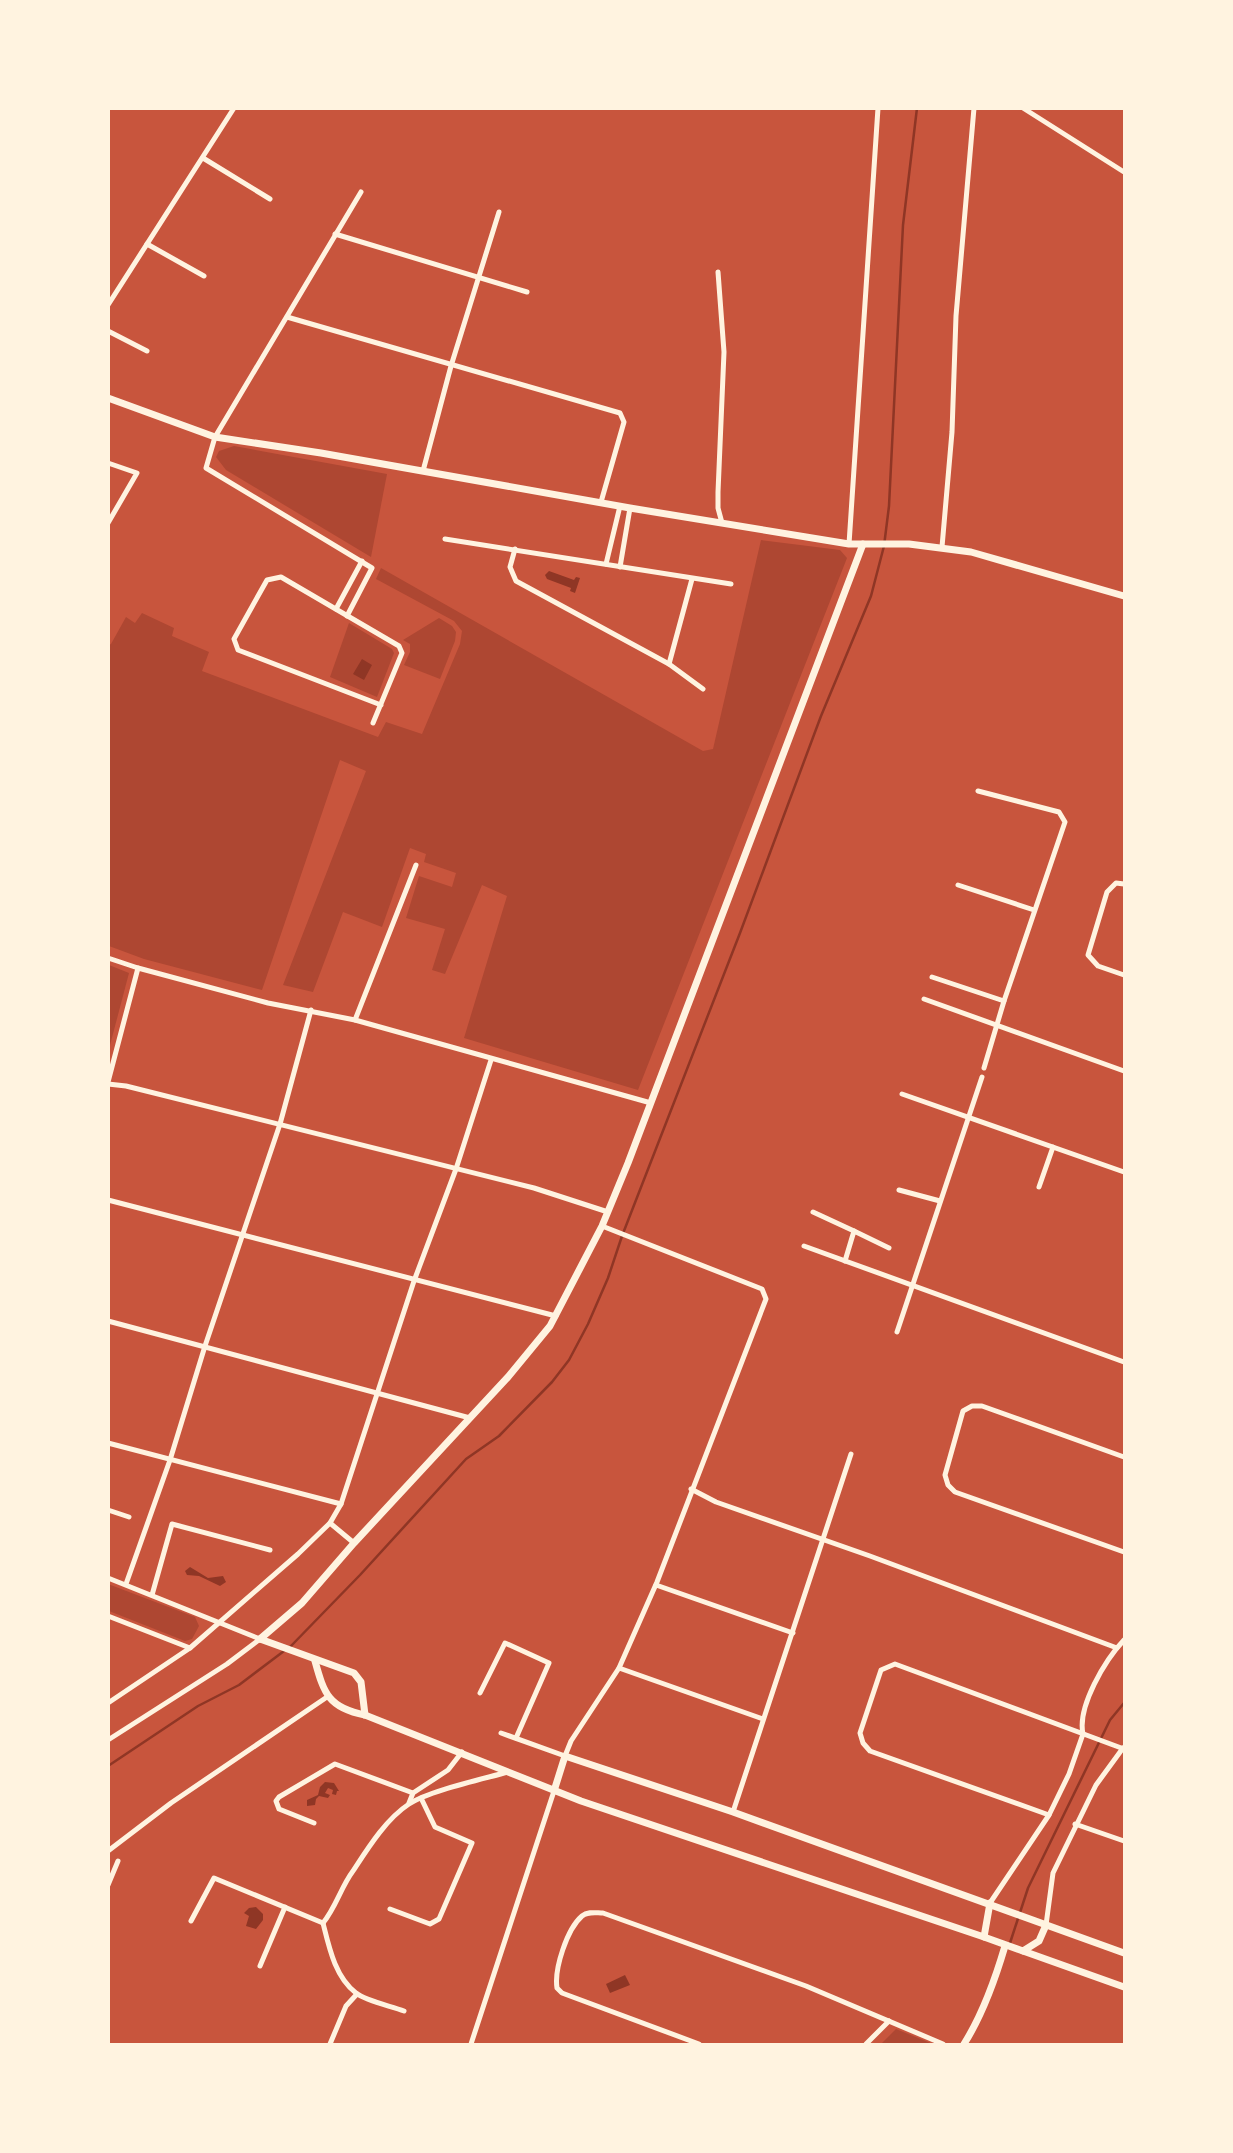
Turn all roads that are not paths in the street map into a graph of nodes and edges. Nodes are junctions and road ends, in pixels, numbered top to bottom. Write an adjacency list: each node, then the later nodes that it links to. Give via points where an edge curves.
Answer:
1 (234, 108): 5 (street)
2 (878, 108): 31 (street)
3 (974, 108): 33 (street)
4 (1023, 108): 6 (street)
5 (203, 158): 8 (street); 11 (street)
6 (1125, 172)
7 (361, 192): 10 (street)
8 (270, 199)
9 (499, 212): 14 (street)
10 (335, 234): 14 (street); 17 (street)
11 (147, 244): 13 (street); 16 (street)
12 (718, 272): 29 (street, via 724,352 718,492)
13 (204, 276)
14 (479, 278): 15 (street); 20 (street)
15 (527, 292)
16 (108, 305)
17 (287, 317): 20 (street); 22 (street)
18 (108, 331): 19 (street)
19 (147, 351)
20 (451, 366): 24 (street); 25 (street, via 620,413 624,422)
21 (108, 398): 22 (street)
22 (215, 437): 24 (street); 35 (street, via 206,468)
23 (108, 463): 28 (street, via 137,473)
24 (423, 471): 25 (street)
25 (601, 502): 26 (street)
26 (620, 506): 27 (street); 36 (street)
27 (630, 508): 29 (street); 37 (street)
28 (108, 523)
29 (722, 523): 31 (street)
30 (445, 539): 34 (street)
31 (849, 544): 32 (street)
32 (863, 544): 33 (street); 67 (street)
33 (942, 547): 40 (street)
34 (514, 549): 36 (street); 43 (street, via 510,567 516,580)
35 (362, 561): 41 (street); 42 (street, via 372,568)
36 (606, 564): 37 (street)
37 (620, 567): 38 (street)
38 (692, 579): 39 (street); 43 (street)
39 (732, 584)
40 (1125, 596)
41 (336, 609): 42 (street); 45 (street, via 281,577 271,578 234,639 235,646)
42 (347, 616): 45 (street, via 402,649)
43 (669, 664): 44 (street)
44 (703, 689)
45 (381, 705): 46 (street)
46 (373, 723)
47 (978, 790): 51 (street, via 1059,812 1063,817)
48 (416, 865): 59 (street)
49 (1125, 884): 54 (street, via 1116,880 1107,892 1088,955 1098,966)
50 (958, 885): 51 (street)
51 (1034, 911): 57 (street)
52 (108, 958): 53 (street)
53 (138, 968): 58 (street, via 268,1003); 65 (street)
54 (1125, 975)
55 (932, 977): 57 (street)
56 (923, 999): 60 (street)
57 (1004, 1001): 60 (street)
58 (312, 1010): 59 (street); 69 (street)
59 (355, 1020): 61 (street)
60 (997, 1025): 62 (street); 63 (street)
61 (491, 1060): 67 (street); 71 (street)
62 (984, 1068)
63 (1125, 1071)
64 (982, 1077): 68 (street)
65 (108, 1083): 69 (street)
66 (902, 1094): 68 (street)
67 (651, 1102): 77 (street)
68 (967, 1117): 70 (street); 76 (street)
69 (280, 1124): 71 (street); 81 (street)
70 (1053, 1147): 72 (street); 73 (street)
71 (456, 1169): 77 (street); 85 (street)
72 (1125, 1172)
73 (1039, 1187)
74 (899, 1190): 76 (street)
75 (108, 1200): 81 (street)
76 (940, 1201): 86 (street)
77 (608, 1212): 79 (street)
78 (813, 1212): 80 (street)
79 (601, 1226): 87 (street); 98 (street, via 766,1294)
80 (855, 1231): 83 (street); 84 (street)
81 (243, 1235): 85 (street); 90 (street)
82 (804, 1246): 84 (street)
83 (888, 1248)
84 (845, 1261): 86 (street)
85 (414, 1281): 87 (street); 92 (street)
86 (913, 1286): 89 (street); 91 (street)
87 (557, 1316): 93 (street)
88 (108, 1321): 90 (street)
89 (897, 1332)
90 (205, 1346): 92 (street); 97 (street)
91 (1125, 1362)
92 (376, 1392): 93 (street); 99 (street)
93 (470, 1418): 104 (street)
94 (108, 1443): 97 (street)
95 (851, 1454): 103 (street)
96 (1125, 1457): 106 (street, via 972,1406 963,1411 945,1475 955,1492)
97 (170, 1460): 99 (street); 108 (street)
98 (691, 1489): 103 (street); 109 (street)
99 (341, 1504): 102 (street)
100 (108, 1510): 101 (street)
101 (129, 1517)
102 (330, 1523): 104 (street); 112 (street)
103 (822, 1539): 113 (street); 117 (street)
104 (354, 1543): 114 (street, via 302,1603)
105 (270, 1550): 110 (street, via 172,1524)
106 (1125, 1552)
107 (108, 1577): 108 (street)
108 (126, 1584): 110 (street)
109 (656, 1585): 113 (street); 119 (street)
110 (152, 1595): 112 (street)
111 (108, 1616): 116 (street)
112 (218, 1623): 114 (street); 116 (street)
113 (793, 1633): 124 (street)
114 (260, 1639): 118 (street); 128 (street)
115 (1125, 1640): 117 (street)
116 (190, 1648): 122 (street)
117 (1117, 1648): 126 (street, via 1084,1707)
118 (315, 1661): 121 (street); 123 (street, via 358,1677)
119 (619, 1668): 124 (street); 131 (street)
120 (480, 1693): 127 (street, via 505,1643 549,1663)
121 (327, 1697): 123 (street, via 348,1712); 142 (street)
122 (108, 1703)
123 (365, 1715): 130 (street)
124 (763, 1719): 137 (street)
125 (501, 1733): 127 (street)
126 (1083, 1734): 129 (street); 138 (street); 138 (street, via 895,1664 881,1670 860,1733 870,1751)
127 (516, 1738): 131 (street)
128 (108, 1740)
129 (1124, 1747): 140 (street)
130 (462, 1752): 132 (street); 134 (street, via 448,1770)
131 (565, 1756): 133 (street); 137 (street)
132 (508, 1772): 133 (street); 135 (street)
133 (554, 1791): 151 (street); 161 (street)
134 (413, 1793): 136 (street); 139 (street, via 335,1764 276,1801 279,1809)
135 (421, 1798): 136 (street); 147 (street, via 435,1828 472,1843 435,1923)
136 (409, 1803): 149 (street, via 368,1848)
137 (733, 1812): 145 (street)
138 (1049, 1815): 145 (street)
139 (314, 1823)
140 (1075, 1824): 141 (street); 150 (street, via 1053,1873)
141 (1125, 1841)
142 (108, 1851)
143 (118, 1861): 144 (street)
144 (108, 1885)
145 (990, 1903): 150 (street); 151 (street)
146 (285, 1907): 148 (street, via 214,1878); 149 (street); 155 (street)
147 (390, 1909)
148 (191, 1921)
149 (323, 1923): 157 (street, via 335,1964)
150 (1046, 1925): 153 (street, via 1039,1941); 154 (street)
151 (984, 1937): 152 (street)
152 (1005, 1946): 153 (street); 165 (street, via 995,1980)
153 (1023, 1951): 156 (street)
154 (1125, 1952)
155 (260, 1966)
156 (1125, 1987)
157 (357, 1994): 158 (street); 160 (street, via 346,2006)
158 (404, 2011)
159 (889, 2021): 162 (street, via 603,1913 583,1916 569,1935 557,1969 557,1988); 163 (street); 164 (street)
160 (330, 2045)
161 (471, 2045)
162 (699, 2045)
163 (866, 2045)
164 (943, 2045)
165 (964, 2045)

